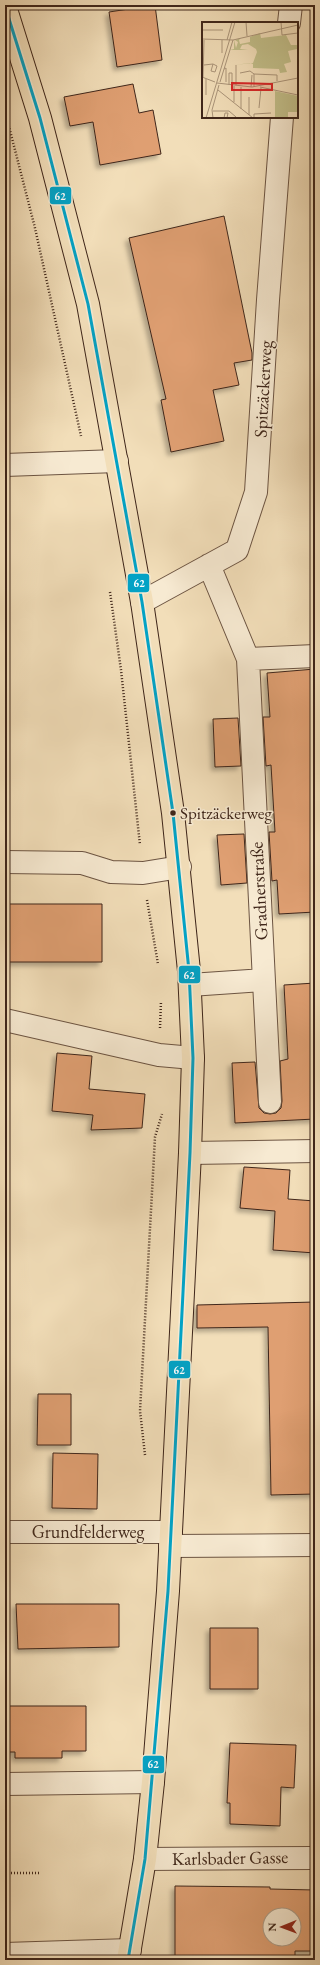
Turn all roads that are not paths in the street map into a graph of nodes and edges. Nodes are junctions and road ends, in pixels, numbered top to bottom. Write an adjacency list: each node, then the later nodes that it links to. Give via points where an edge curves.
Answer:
1 (290, 5): 3 (street)
2 (5, 6): 5 (main road, via 40,118 88,304)
3 (289, 22)
4 (282, 118): 7 (street, Spitzäckerweg, via 256,492 237,550)
5 (117, 462): 6 (street); 8 (main road)
6 (5, 465)
7 (209, 565): 8 (street, Spitzäckerweg); 10 (street, Gradnerstraße)
8 (142, 602): 12 (main road)
9 (315, 656): 10 (street)
10 (248, 659): 13 (street, Gradnerstraße)
11 (5, 862): 12 (street, via 82,863 111,872 143,873)
12 (180, 867): 14 (main road)
13 (263, 980): 14 (street); 17 (street, Gradnerstraße)
14 (190, 985): 16 (main road)
15 (5, 1020): 16 (street, via 159,1055)
16 (193, 1058): 19 (main road)
17 (270, 1102)
18 (315, 1151): 19 (street)
19 (190, 1153): 21 (main road)
20 (5, 1532): 21 (street, Grundfelderweg)
21 (170, 1539): 22 (street, Grundfelderweg); 23 (main road)
22 (315, 1545)
23 (153, 1782): 24 (street); 26 (main road)
24 (5, 1784)
25 (315, 1858): 26 (street, Karlsbader Gasse)
26 (145, 1859): 28 (main road)
27 (5, 1954): 28 (street)
28 (129, 1955)

